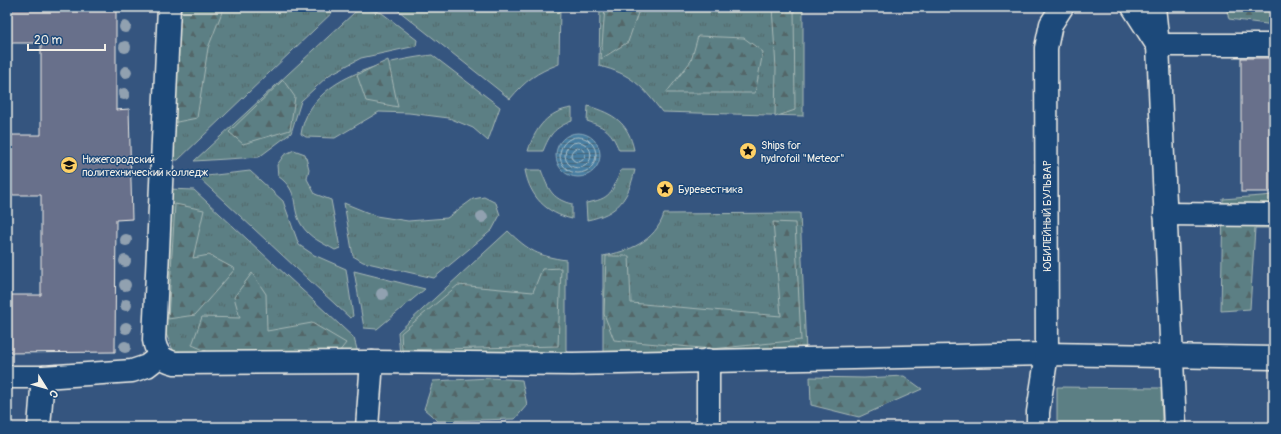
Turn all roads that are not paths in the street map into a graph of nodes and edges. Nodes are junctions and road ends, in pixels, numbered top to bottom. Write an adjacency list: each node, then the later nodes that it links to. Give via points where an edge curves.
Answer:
1 (169, 7): 11 (street, via 154,340 155,349)
2 (1062, 7): 10 (street, ЮБИЛЕЙНЫЙ БУЛЬВАР, via 1051,24 1046,48)
3 (1133, 7): 5 (street)
4 (1154, 7): 5 (street)
5 (1158, 45): 6 (street); 7 (street)
6 (1274, 45)
7 (1165, 214): 8 (street); 9 (street)
8 (1268, 215)
9 (1171, 324): 12 (street); 13 (street)
10 (1047, 354): 12 (street); 15 (street); 22 (street, ЮБИЛЕЙНЫЙ БУЛЬВАР)
11 (160, 356): 16 (street, via 175,363); 18 (street, via 148,366 132,371)
12 (1173, 357): 13 (street); 23 (street)
13 (1210, 357): 14 (street)
14 (1274, 358)
15 (708, 360): 16 (street, via 574,364); 21 (street)
16 (372, 362): 20 (street)
17 (7, 377): 18 (street)
18 (43, 377): 19 (street)
19 (39, 427)
20 (367, 427)
21 (708, 427)
22 (1038, 427)
23 (1175, 427)

